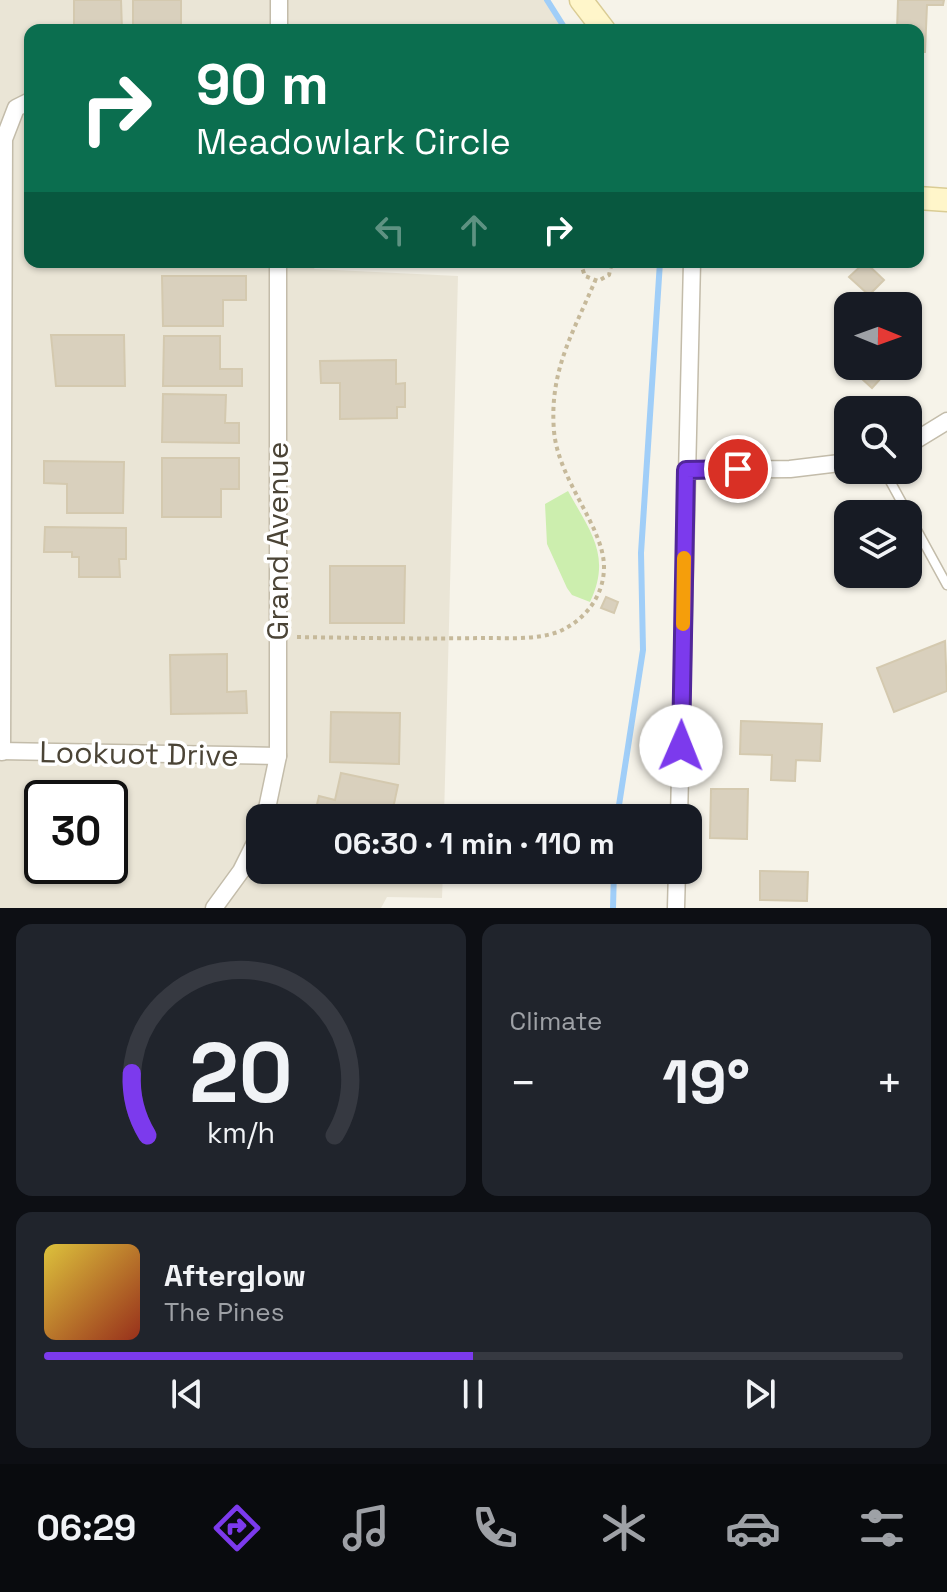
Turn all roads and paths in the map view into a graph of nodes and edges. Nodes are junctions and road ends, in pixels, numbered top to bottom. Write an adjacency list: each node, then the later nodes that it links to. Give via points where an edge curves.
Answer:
1 (279, 0): 3 (street)
2 (581, 0): 4 (street)
3 (279, 24)
4 (599, 24)
5 (23, 105): 20 (street, via 4,139)
6 (924, 198): 7 (street)
7 (947, 200)
8 (278, 268): 19 (street, Grand Avenue)
9 (582, 268): 12 (path)
10 (611, 268): 12 (path, via 609,275)
11 (692, 268): 16 (street)
12 (595, 281): 19 (path, via 561,358 554,406 557,447 604,565 587,614 544,636)
13 (947, 421): 14 (street)
14 (922, 436)
15 (834, 464): 16 (street)
16 (686, 470): 23 (street)
17 (892, 484): 18 (lane)
18 (947, 585)
19 (278, 637): 21 (street, Grand Avenue)
20 (1, 752): 21 (street, Lookuot Drive)
21 (278, 756): 22 (street, Grand Avenue)
22 (268, 804)
23 (679, 804)
24 (246, 861): 26 (street)
25 (677, 884): 27 (street)
26 (214, 908)
27 (676, 908)

